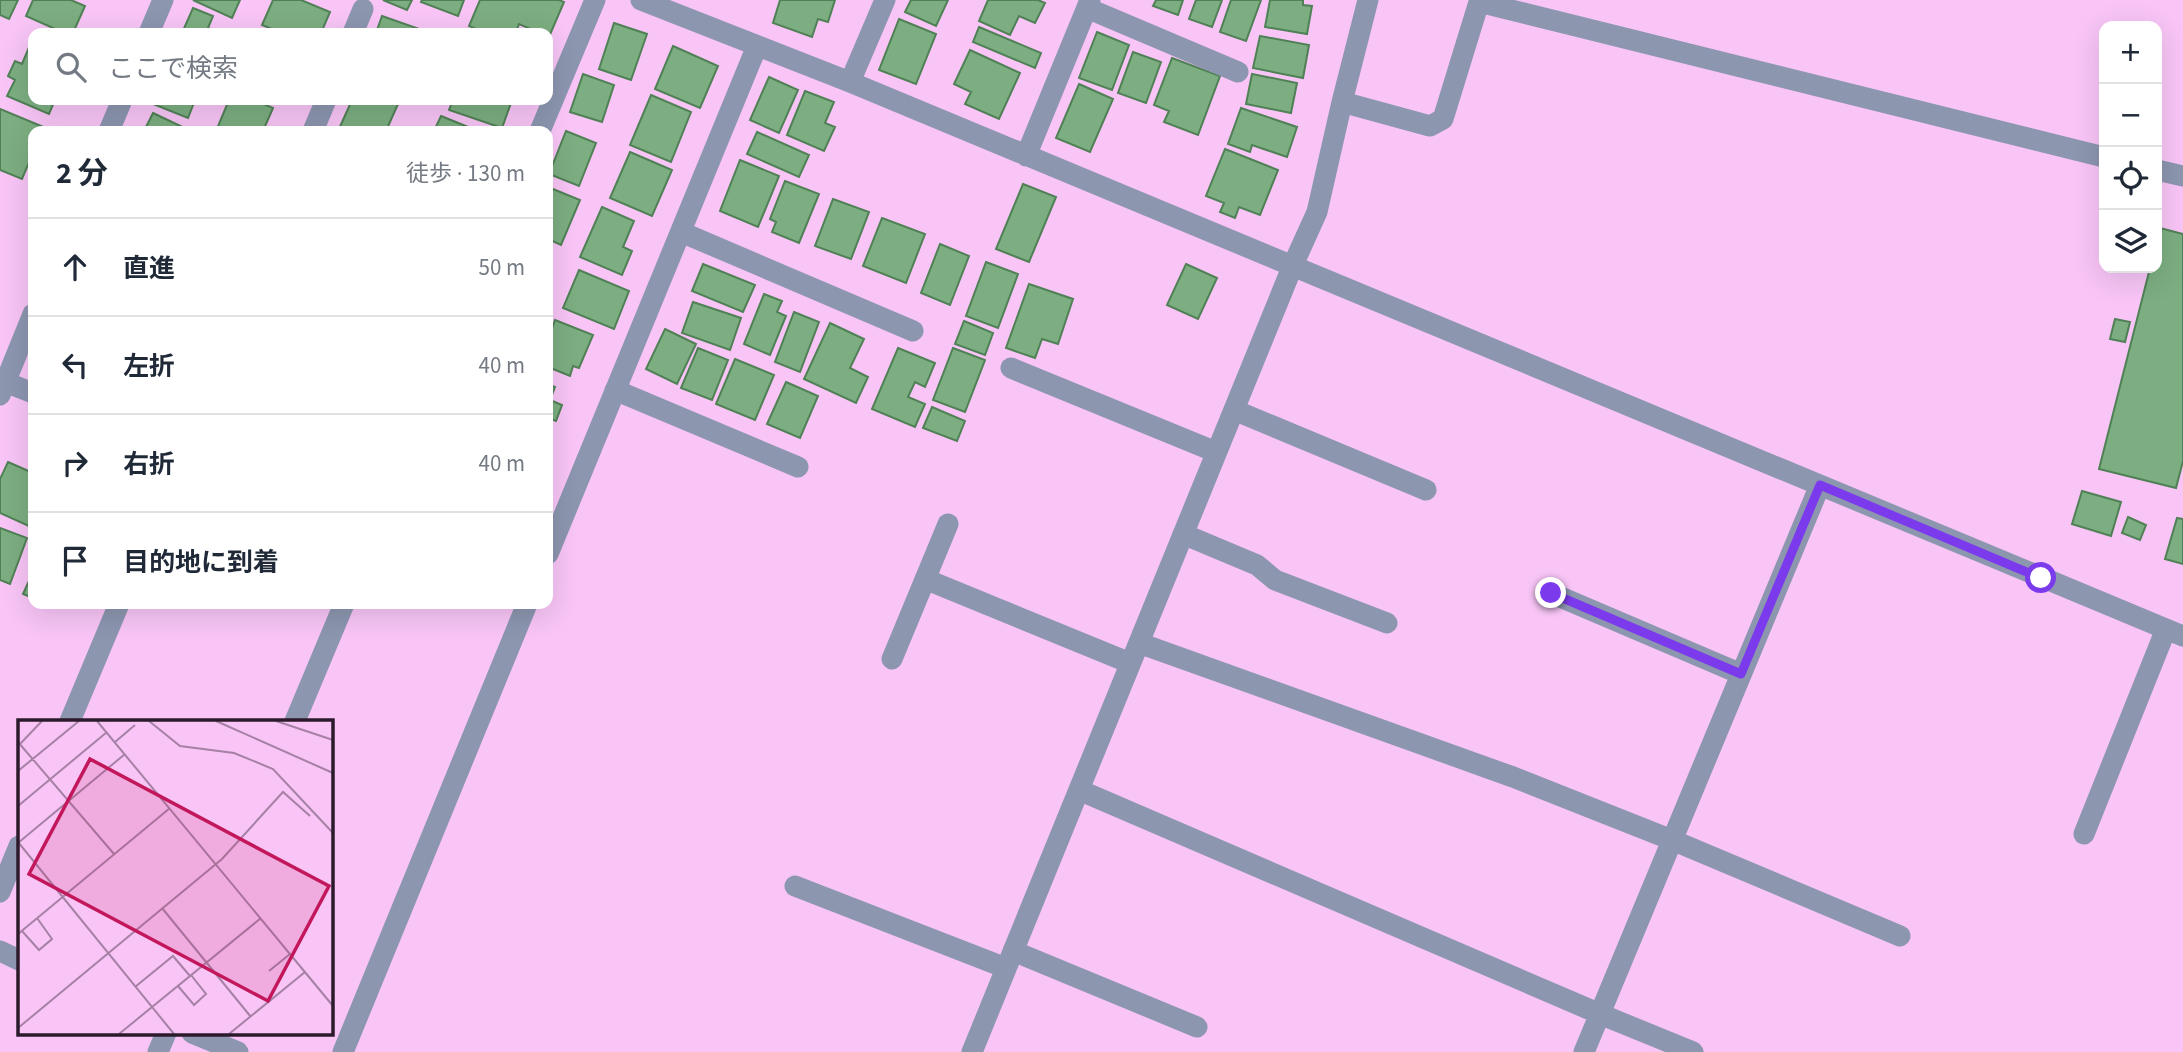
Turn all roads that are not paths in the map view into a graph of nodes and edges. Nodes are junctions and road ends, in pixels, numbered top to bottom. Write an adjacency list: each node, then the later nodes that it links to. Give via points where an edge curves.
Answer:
1 (163, 0): 8 (street)
2 (595, 0): 13 (street)
3 (641, 0): 10 (street)
4 (885, 0): 12 (street)
5 (1368, 0): 14 (street)
6 (1089, 4): 11 (street); 21 (street)
7 (363, 9): 9 (street)
8 (151, 28)
9 (355, 28)
10 (757, 46): 12 (street); 25 (street)
11 (1238, 72)
12 (850, 82): 21 (street)
13 (553, 100)
14 (1342, 102): 22 (street, via 1430,126 1443,119 1479,2); 26 (street, via 1317,212)
15 (120, 105): 18 (street)
16 (324, 105): 19 (street)
17 (551, 105): 20 (street)
18 (111, 126)
19 (315, 126)
20 (542, 126)
21 (1026, 156): 26 (street)
22 (2099, 156)
23 (2162, 171): 24 (street)
24 (2183, 176)
25 (681, 232): 28 (street); 31 (street)
26 (1293, 265): 33 (street); 36 (street)
27 (28, 326): 30 (street)
28 (914, 331)
29 (1011, 368): 34 (street)
30 (2, 386): 32 (street)
31 (615, 390): 35 (street); 40 (street)
32 (28, 392)
33 (1234, 410): 34 (street); 37 (street)
34 (1216, 453): 39 (street)
35 (798, 467)
36 (1820, 485): 47 (street); 50 (street)
37 (1426, 491)
38 (948, 524): 41 (street)
39 (1183, 534): 46 (street, via 1257,565 1275,580); 48 (street)
40 (553, 542)
41 (925, 579): 48 (street); 49 (street)
42 (1551, 593): 50 (street)
43 (117, 609): 51 (street)
44 (342, 609): 52 (street)
45 (525, 609): 69 (street)
46 (1387, 623)
47 (2174, 632): 54 (street)
48 (1134, 653): 53 (street); 55 (street, via 1513,777)
49 (892, 659)
50 (1741, 674): 55 (street)
51 (70, 720)
52 (295, 720)
53 (1079, 790): 61 (street); 63 (street)
54 (2084, 834)
55 (1672, 840): 59 (street); 63 (street)
56 (18, 847): 58 (street)
57 (795, 886): 61 (street)
58 (0, 892)
59 (1900, 936)
60 (0, 951): 62 (street)
61 (1010, 959): 64 (street); 70 (street)
62 (18, 960)
63 (1600, 1014): 71 (street); 72 (street)
64 (1197, 1027)
65 (166, 1034): 67 (street)
66 (194, 1034): 68 (street)
67 (158, 1052)
68 (237, 1052)
69 (343, 1052)
70 (972, 1052)
71 (1584, 1052)
72 (1693, 1052)

